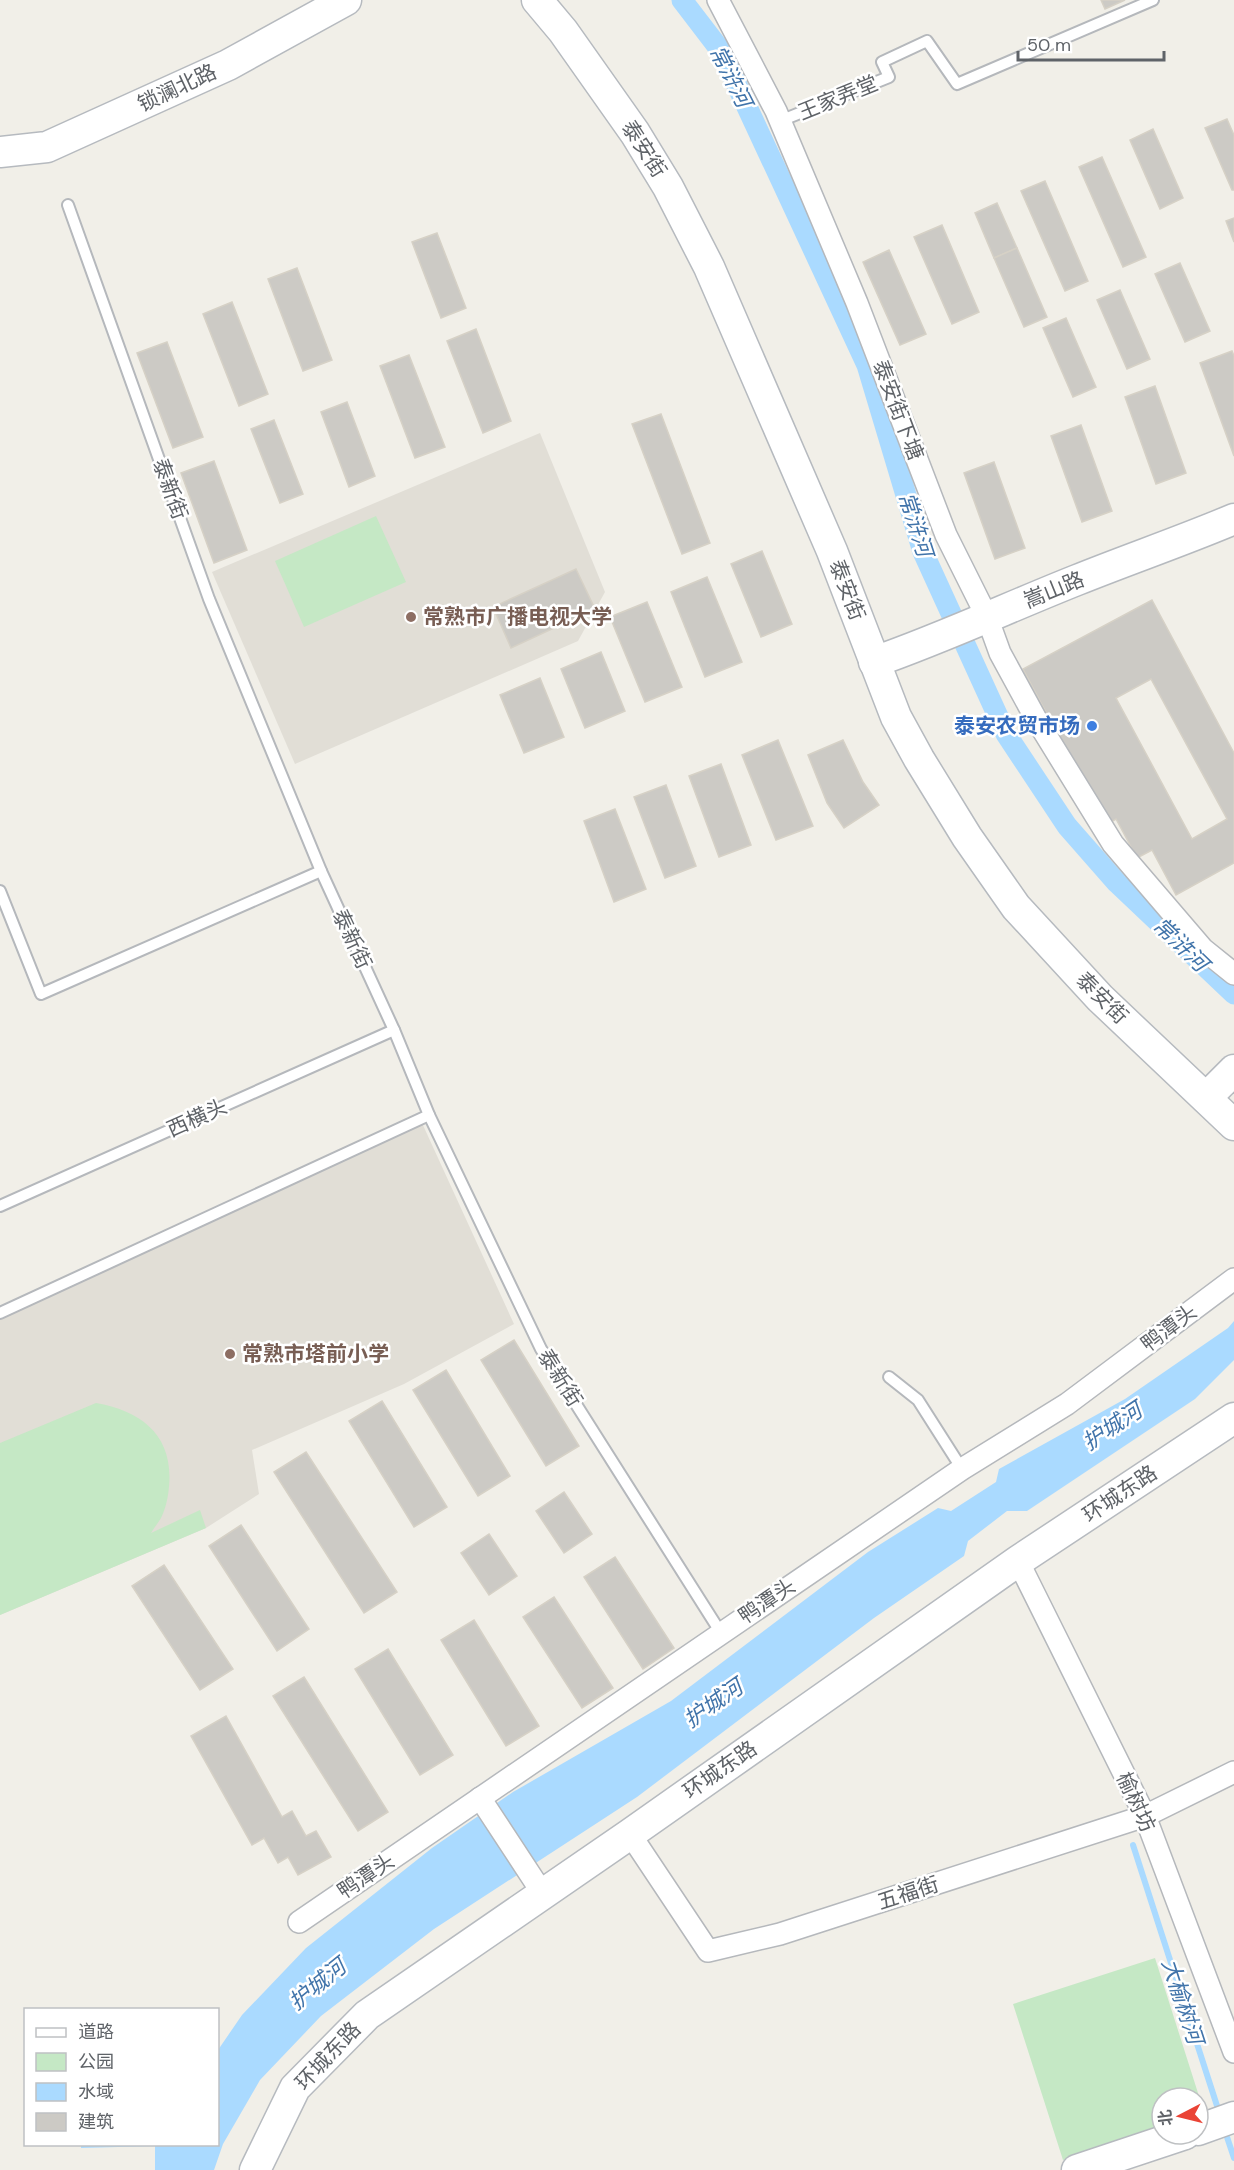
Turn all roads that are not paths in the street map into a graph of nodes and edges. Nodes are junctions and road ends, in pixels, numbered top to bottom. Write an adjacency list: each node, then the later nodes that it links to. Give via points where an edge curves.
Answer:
1 (346, 0): 6 (street, 锁澜北路, via 228,64 47,147)
2 (537, 0): 10 (street, 泰安街, via 635,133 709,267 832,551)
3 (718, 0): 5 (street, 泰安街下塘)
4 (1153, 0): 5 (lane, 王家弄堂, via 957,84 927,41 882,62 889,78)
5 (780, 121): 9 (street, 泰安街下塘, via 857,303 946,535)
6 (0, 152)
7 (68, 205): 11 (lane, 泰新街, via 209,599)
8 (1234, 519): 9 (street, 嵩山路)
9 (987, 617): 10 (street, 嵩山路); 13 (street, 泰安街下塘, via 1000,653 1036,719 1113,844 1203,949)
10 (874, 662): 16 (street, 泰安街, via 919,759 1016,907 1100,998)
11 (321, 871): 12 (lane, via 41,994); 14 (lane, 泰新街)
12 (0, 891)
13 (1234, 974)
14 (394, 1030): 17 (lane, 泰新街); 19 (lane, 西横头)
15 (1234, 1070): 16 (street)
16 (1206, 1098): 18 (street, 泰安街)
17 (429, 1115): 21 (lane); 27 (lane, 泰新街, via 541,1349)
18 (1234, 1125)
19 (0, 1206)
20 (1234, 1279): 25 (street, 鸭潭头, via 1067,1404)
21 (0, 1313)
22 (889, 1377): 25 (lane, via 918,1400)
23 (1234, 1418): 26 (street, 环城东路)
24 (1234, 1437): 26 (street, 环城东路)
25 (962, 1469): 27 (street, 鸭潭头)
26 (1022, 1568): 30 (street, 榆树坊); 31 (street, 环城东路)
27 (722, 1633): 29 (street, 鸭潭头)
28 (1234, 1772): 30 (street, 五福街)
29 (480, 1798): 32 (street); 33 (street, 鸭潭头)
30 (1145, 1816): 31 (street, 五福街, via 780,1935 708,1951); 34 (street, 榆树坊)
31 (634, 1840): 32 (street, 环城东路); 39 (street, 环城东路, via 383,2018 310,2087)
32 (543, 1894): 38 (street, 环城东路, via 367,2015 295,2088)
33 (299, 1922)
34 (1234, 2052)
35 (1234, 2117): 36 (street)
36 (1210, 2126)
37 (1150, 2146): 40 (street)
38 (255, 2170)
39 (270, 2170)
40 (1077, 2170)

